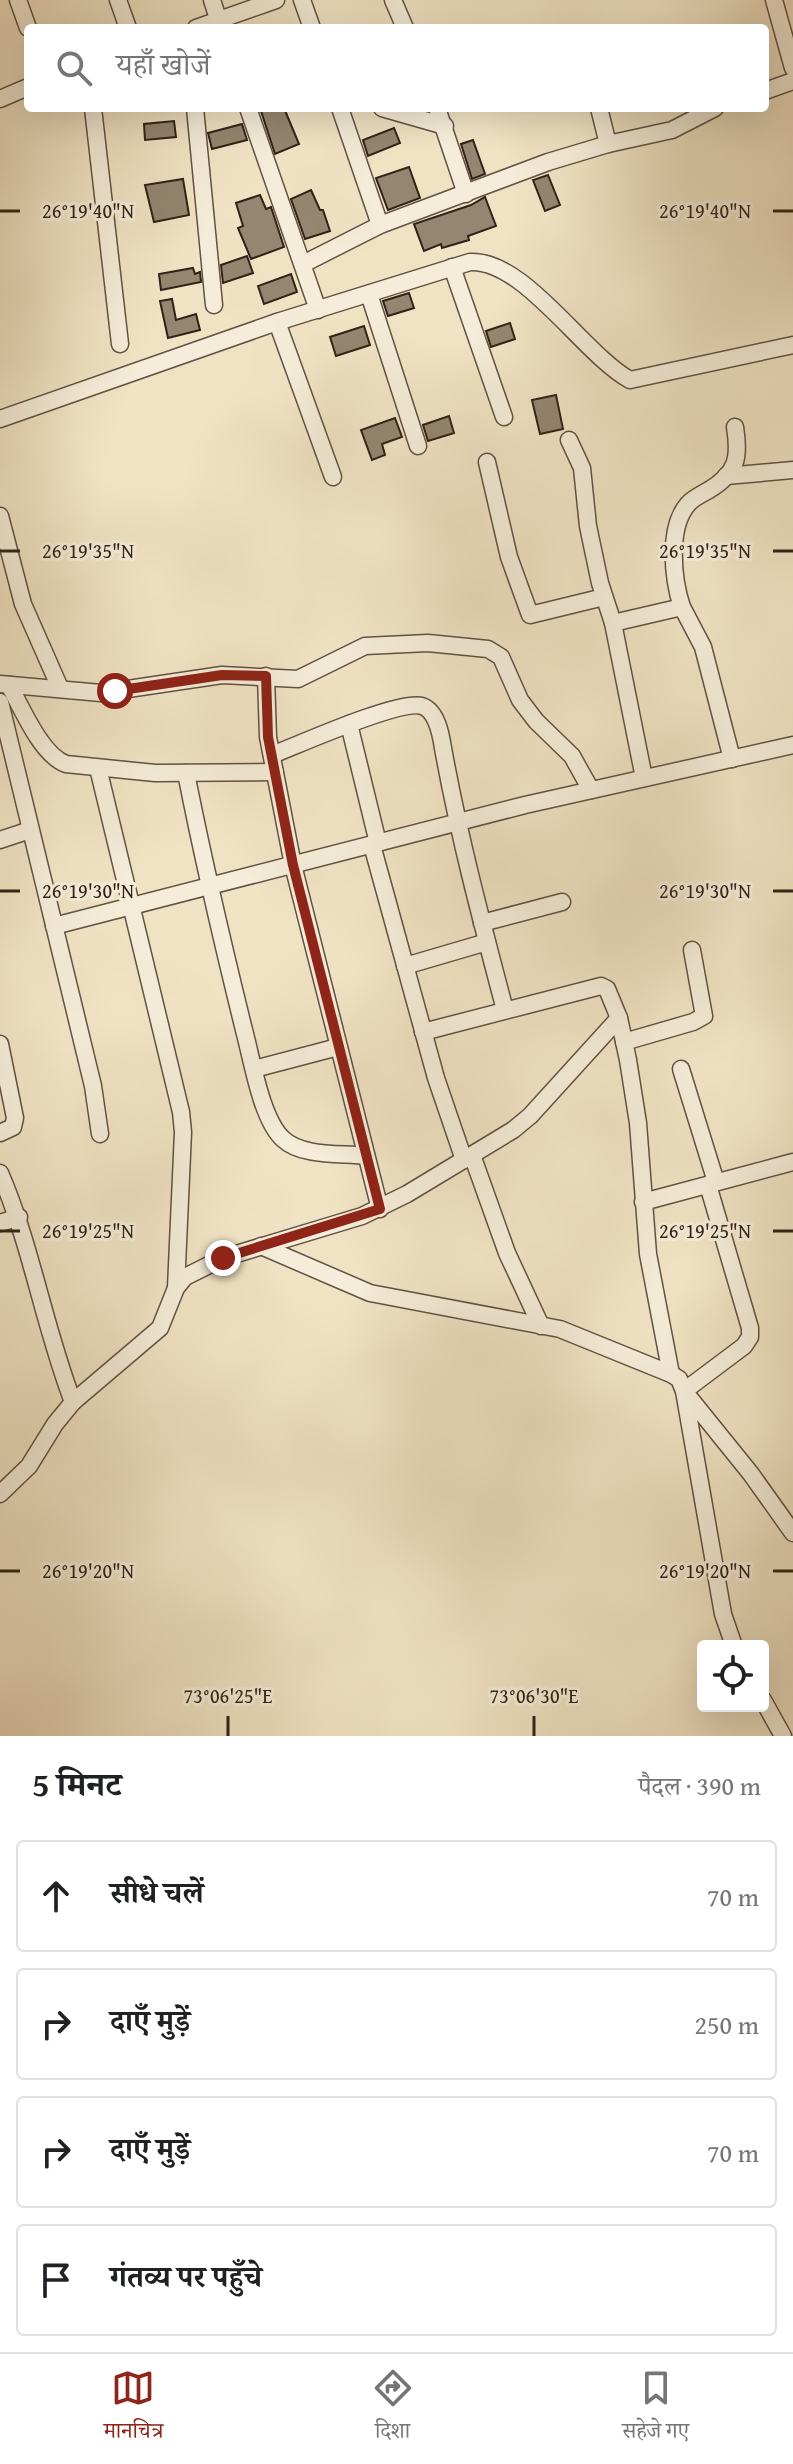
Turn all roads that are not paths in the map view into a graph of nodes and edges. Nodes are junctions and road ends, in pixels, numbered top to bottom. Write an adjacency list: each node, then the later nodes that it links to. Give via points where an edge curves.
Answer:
1 (18, 0): 8 (street)
2 (118, 0): 9 (street)
3 (212, 0): 10 (street)
4 (276, 0): 10 (street)
5 (302, 0): 11 (street)
6 (393, 0): 12 (street)
7 (774, 0): 13 (street)
8 (27, 24)
9 (127, 24)
10 (220, 24)
11 (311, 24)
12 (403, 24)
13 (793, 68)
14 (793, 81): 16 (street)
15 (24, 89): 17 (street)
16 (769, 90)
17 (0, 99)
18 (93, 112): 36 (street)
19 (195, 112): 33 (street)
20 (249, 112): 30 (street)
21 (341, 112): 29 (street)
22 (396, 112): 26 (street)
23 (439, 112): 26 (street)
24 (600, 112): 27 (street)
25 (707, 112): 27 (street, via 672,130)
26 (445, 126): 28 (street)
27 (608, 144): 28 (street)
28 (466, 194): 29 (street)
29 (380, 225): 30 (street)
30 (303, 264): 34 (street)
31 (452, 267): 32 (street); 37 (street, via 479,261 521,282 601,360 630,380); 38 (street)
32 (369, 294): 34 (street); 42 (street)
33 (214, 305)
34 (318, 310): 35 (street)
35 (277, 322): 39 (street); 46 (street)
36 (120, 344)
37 (793, 345)
38 (504, 417)
39 (0, 419)
40 (735, 427): 45 (street, via 739,450)
41 (569, 440): 48 (street, via 582,468)
42 (418, 446)
43 (487, 462): 48 (street, via 509,557 530,615)
44 (793, 470): 45 (street)
45 (726, 476): 49 (street, via 690,501 681,514 673,570)
46 (333, 477)
47 (0, 516): 53 (street, via 23,604)
48 (604, 597): 50 (street)
49 (682, 607): 50 (street); 58 (street, via 703,647)
50 (613, 623): 62 (street)
51 (266, 676): 53 (street, via 222,675 101,693); 57 (street); 63 (street, via 298,679 365,646 428,643 488,649 501,657 520,700 572,756)
52 (4, 685): 53 (street); 59 (street, via 58,761)
53 (60, 688)
54 (0, 702): 65 (street)
55 (349, 724): 57 (street); 64 (street, via 408,707 430,711 441,740); 67 (street)
56 (793, 745): 58 (street)
57 (272, 755): 60 (street)
58 (732, 759): 62 (street)
59 (98, 768): 61 (street); 71 (street)
60 (275, 772): 61 (street); 68 (street)
61 (186, 773): 69 (street)
62 (644, 778): 63 (street)
63 (591, 790): 64 (street)
64 (456, 823): 67 (street); 72 (street)
65 (30, 830): 66 (street); 73 (street)
66 (0, 840)
67 (375, 844): 68 (street); 76 (street)
68 (293, 865): 69 (street); 82 (street)
69 (208, 887): 71 (street); 83 (street)
70 (562, 902): 72 (street)
71 (130, 907): 73 (street); 97 (street, via 181,1112)
72 (482, 923): 74 (street)
73 (54, 926): 86 (street)
74 (487, 942): 76 (street); 77 (street)
75 (692, 950): 80 (street, via 704,1016)
76 (405, 966): 79 (street)
77 (505, 1010): 78 (street, via 601,986 612,997); 79 (street)
78 (619, 1018): 80 (street); 88 (street, via 530,1116)
79 (423, 1032): 88 (street)
80 (624, 1042): 92 (street, via 638,1123)
81 (0, 1044): 85 (street, via 15,1118 13,1127)
82 (338, 1047): 83 (street); 87 (street)
83 (254, 1069): 87 (street, via 275,1132 286,1143)
84 (681, 1069): 91 (street)
85 (0, 1133)
86 (100, 1134)
87 (366, 1156): 93 (street)
88 (468, 1158): 93 (street); 98 (street)
89 (793, 1162): 91 (street)
90 (0, 1173): 94 (street)
91 (712, 1184): 92 (street); 100 (street, via 750,1337)
92 (643, 1202): 99 (street)
93 (380, 1209): 96 (street)
94 (19, 1217): 95 (street); 101 (street, via 56,1360)
95 (0, 1223)
96 (261, 1246): 97 (street, via 206,1265); 98 (street, via 370,1293)
97 (176, 1288): 101 (street, via 160,1328)
98 (541, 1326): 99 (street, via 573,1333)
99 (671, 1374): 100 (street)
100 (684, 1391): 103 (street); 104 (street)
101 (73, 1402): 102 (street, via 29,1466)
102 (0, 1494)
103 (793, 1533)
104 (732, 1640)
105 (769, 1711): 106 (street)
106 (783, 1736)

